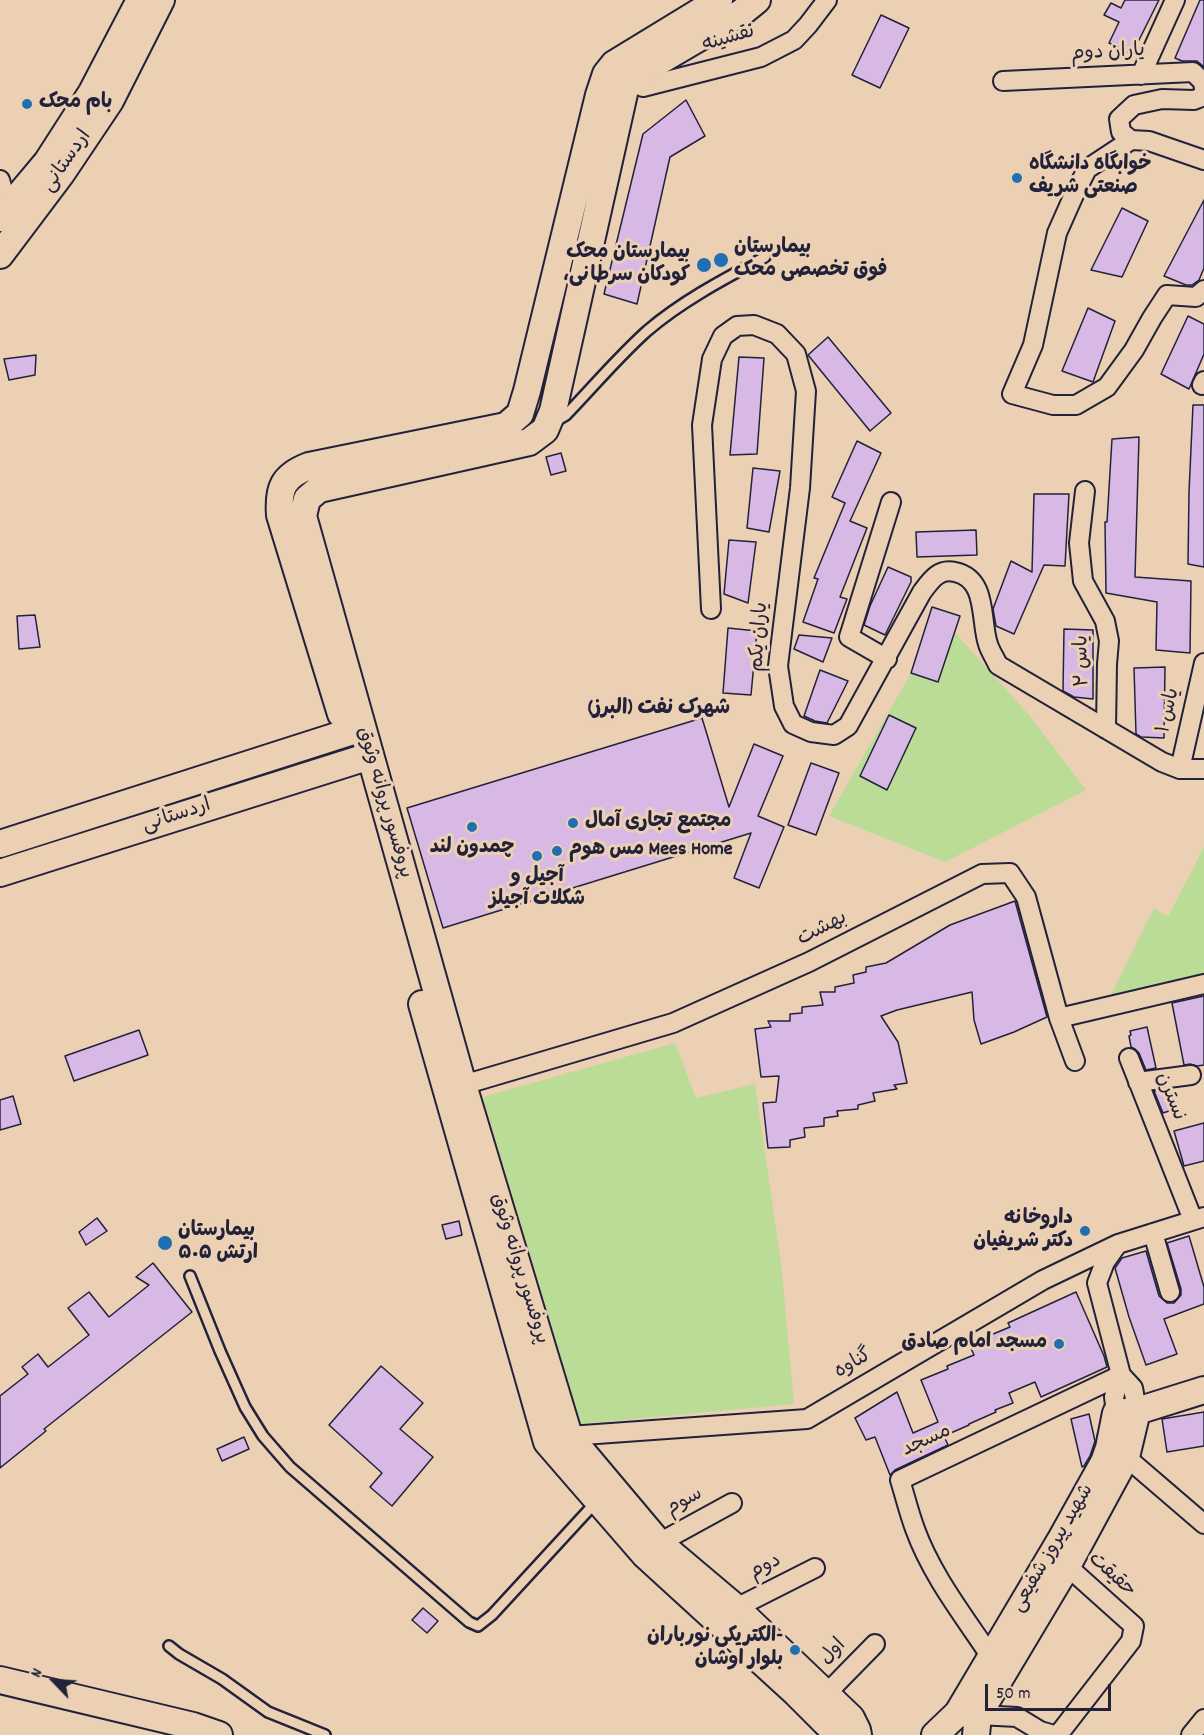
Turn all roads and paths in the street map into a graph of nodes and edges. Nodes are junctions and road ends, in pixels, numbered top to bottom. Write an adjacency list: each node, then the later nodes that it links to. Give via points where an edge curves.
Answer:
1 (140, 0): 15 (main road, اردستانی, via 92,92)
2 (161, 0): 15 (main road, اردستانی, via 110,101 61,174)
3 (719, 0): 8 (main road, via 614,64)
4 (757, 0): 8 (main road, via 741,13)
5 (826, 0): 8 (street, نقشینه, via 794,40 761,57 643,87)
6 (1175, 0): 7 (street)
7 (1142, 75): 9 (street, یاران دوم); 10 (street, یاران دوم, via 1193,72)
8 (617, 77): 19 (main road, via 599,95); 20 (main road, via 553,411)
9 (1004, 81)
10 (1204, 89)
11 (1204, 96): 12 (street, via 1134,105 1119,119 1120,132)
12 (1131, 140): 13 (street, via 1149,141); 18 (street, via 1087,169 1073,196 1057,233 1033,345 1012,394 1053,405 1076,405 1107,387 1167,295 1196,297)
13 (1204, 160)
14 (0, 180): 15 (street)
15 (9, 219): 16 (main road, اردستانی)
16 (0, 255)
17 (765, 257): 20 (lane, via 718,282 647,331 566,415)
18 (1204, 290)
19 (520, 414): 20 (main road); 27 (main road, پروفسور پروانه وثوق, via 506,426 309,466 296,471 284,483 279,498 280,515)
20 (546, 428): 27 (main road, پروفسور پروانه وثوق, via 528,442 319,489 307,500 303,516)
21 (1085, 491): 26 (street, یاس ۲, via 1079,543 1083,581 1105,621 1109,642)
22 (891, 502): 24 (street, via 849,637)
23 (711, 609): 24 (street, یاران یکم, via 702,425 712,360 723,336 736,326 754,325 777,334 796,354 806,391 800,488 778,666 784,706 793,724 811,732 834,735 848,726)
24 (886, 658): 26 (street, یاران یکم, via 935,575 952,571 965,574 978,590 987,643 998,665)
25 (1204, 663): 29 (street, یاس ۱)
26 (1106, 729): 29 (street, یاران یکم)
27 (354, 730): 28 (main road, پروفسور پروانه وثوق); 31 (main road, اردستانی)
28 (362, 758): 32 (main road, اردستانی); 39 (main road, پروفسور پروانه وثوق)
29 (1180, 769): 30 (street, یاران یکم)
30 (1204, 769)
31 (0, 844)
32 (0, 873)
33 (1204, 984): 34 (street)
34 (1059, 1018): 36 (street, بهشت); 39 (street, بهشت, via 1026,897 1010,873 982,874 809,962 674,1023)
35 (1129, 1058): 38 (street, نسترن)
36 (1075, 1061)
37 (1191, 1075): 38 (street)
38 (1138, 1082): 40 (street, نسترن)
39 (454, 1087): 50 (main road, پروفسور پروانه وثوق)
40 (1199, 1219): 41 (street, گناوه)
41 (1153, 1233): 42 (street, گناوه); 46 (street)
42 (1118, 1244): 43 (street, گناوه); 45 (street)
43 (1055, 1274): 45 (street, via 1081,1274); 50 (street, گناوه, via 807,1419)
44 (190, 1276): 52 (lane, via 245,1407 263,1436 290,1467 469,1622 478,1626 492,1615)
45 (1097, 1283): 47 (street)
46 (1170, 1292)
47 (1121, 1375): 49 (street, via 1133,1388); 61 (street, مسجد, via 900,1480 927,1557)
48 (1204, 1390): 49 (main road)
49 (1126, 1412): 51 (main road, شهید پیروز شفیعی)
50 (552, 1435): 52 (main road, پروفسور پروانه وثوق)
51 (1117, 1453): 54 (street); 56 (main road, شهید پیروز شفیعی)
52 (604, 1493): 55 (main road, پروفسور پروانه وثوق)
53 (732, 1503): 55 (street, سوم)
54 (1204, 1524)
55 (652, 1549): 58 (main road, پروفسور پروانه وثوق)
56 (1059, 1561): 61 (main road, شهید پیروز شفیعی); 65 (main road, شهید پیروز شفیعی); 66 (street, حقیقت, via 1134,1626 1131,1641)
57 (815, 1568): 58 (street, دوم)
58 (728, 1616): 63 (main road, پروفسور پروانه وثوق); 69 (main road, پروفسور پروانه وثوق)
59 (875, 1644): 63 (street, اول)
60 (169, 1646): 68 (lane, via 268,1712)
61 (991, 1657): 65 (main road, شهید پیروز شفیعی)
62 (0, 1680): 67 (main road)
63 (826, 1694): 70 (main road, پروفسور پروانه وثوق, via 851,1718)
64 (1204, 1719): 72 (street)
65 (971, 1721): 66 (street, حقیقت, via 1017,1717); 71 (main road, شهید پیروز شفیعی)
66 (1045, 1734)
67 (219, 1735)
68 (325, 1735)
69 (836, 1735)
70 (858, 1735)
71 (935, 1735)
72 (1191, 1735)

